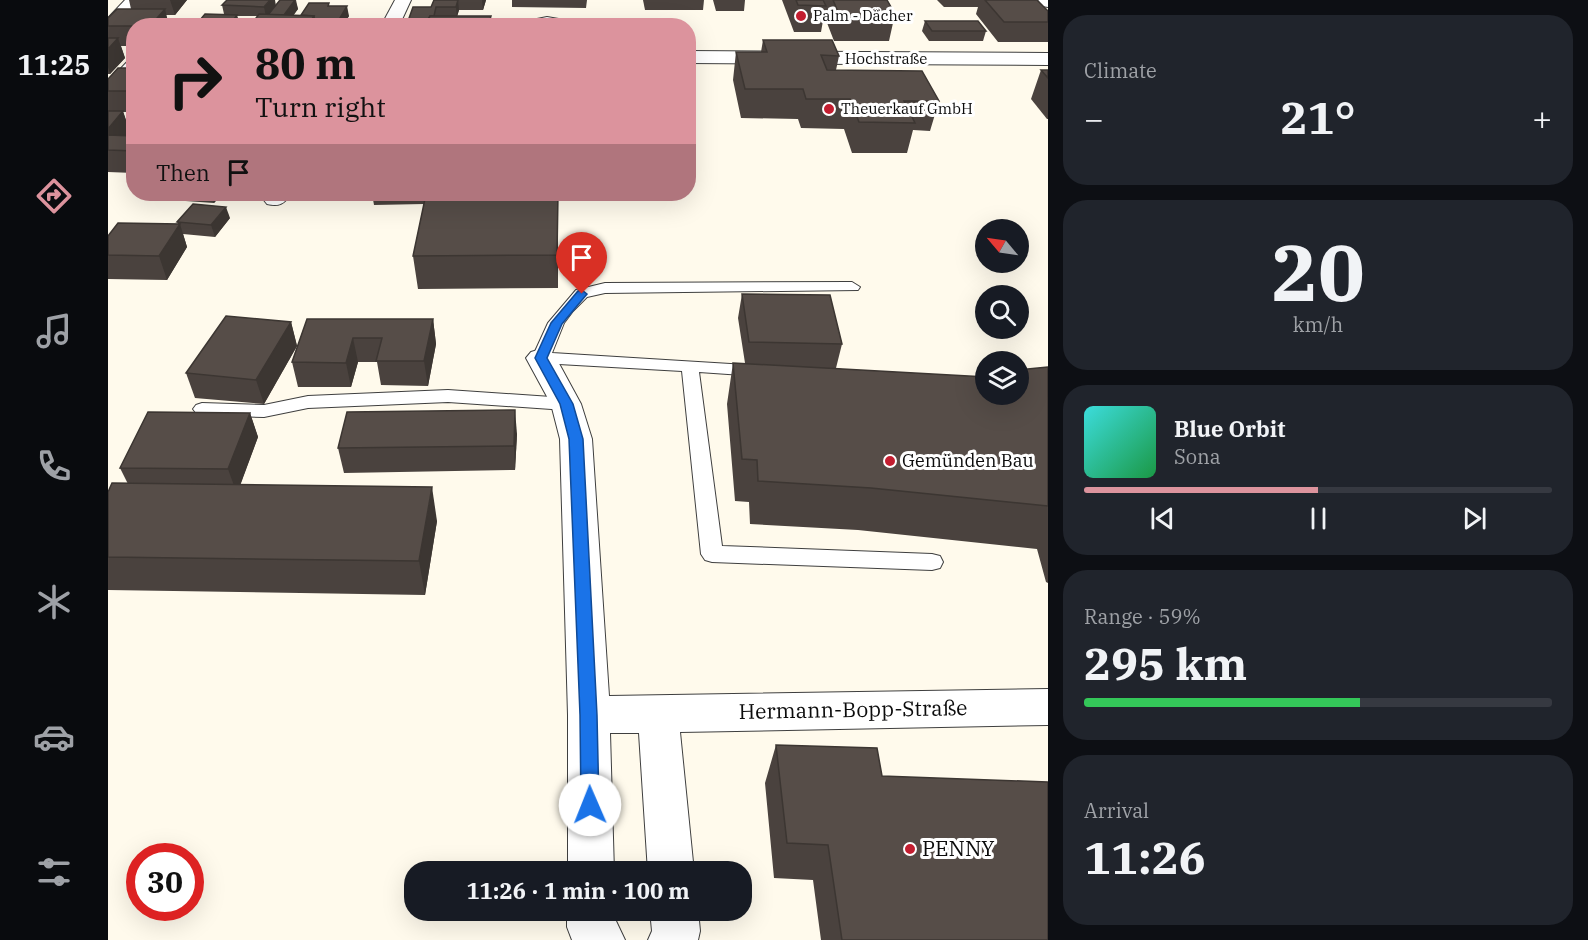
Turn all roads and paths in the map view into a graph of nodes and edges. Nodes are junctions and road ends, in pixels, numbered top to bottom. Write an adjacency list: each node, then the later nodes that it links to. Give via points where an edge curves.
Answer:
1 (134, 0): 4 (street)
2 (403, 0): 3 (street)
3 (394, 18)
4 (108, 29)
5 (696, 57): 6 (street, Hochstraße)
6 (1048, 59)
7 (126, 66): 8 (street)
8 (108, 93)
9 (852, 287): 10 (lane, via 605,288 582,294 556,323)
10 (541, 358): 11 (lane); 13 (street)
11 (690, 366): 12 (lane); 15 (lane, via 712,554)
12 (769, 371)
13 (566, 404): 14 (lane, via 448,396 308,402 264,411); 18 (street, via 576,439)
14 (202, 409)
15 (932, 562)
16 (1048, 707): 17 (street, Hermann-Bopp-Straße)
17 (658, 714): 18 (street, Hermann-Bopp-Straße); 20 (street)
18 (589, 715): 19 (street)
19 (591, 861)
20 (670, 861)
21 (592, 921): 23 (street, via 595,937)
22 (675, 921): 24 (street)
23 (600, 940)
24 (673, 940)

